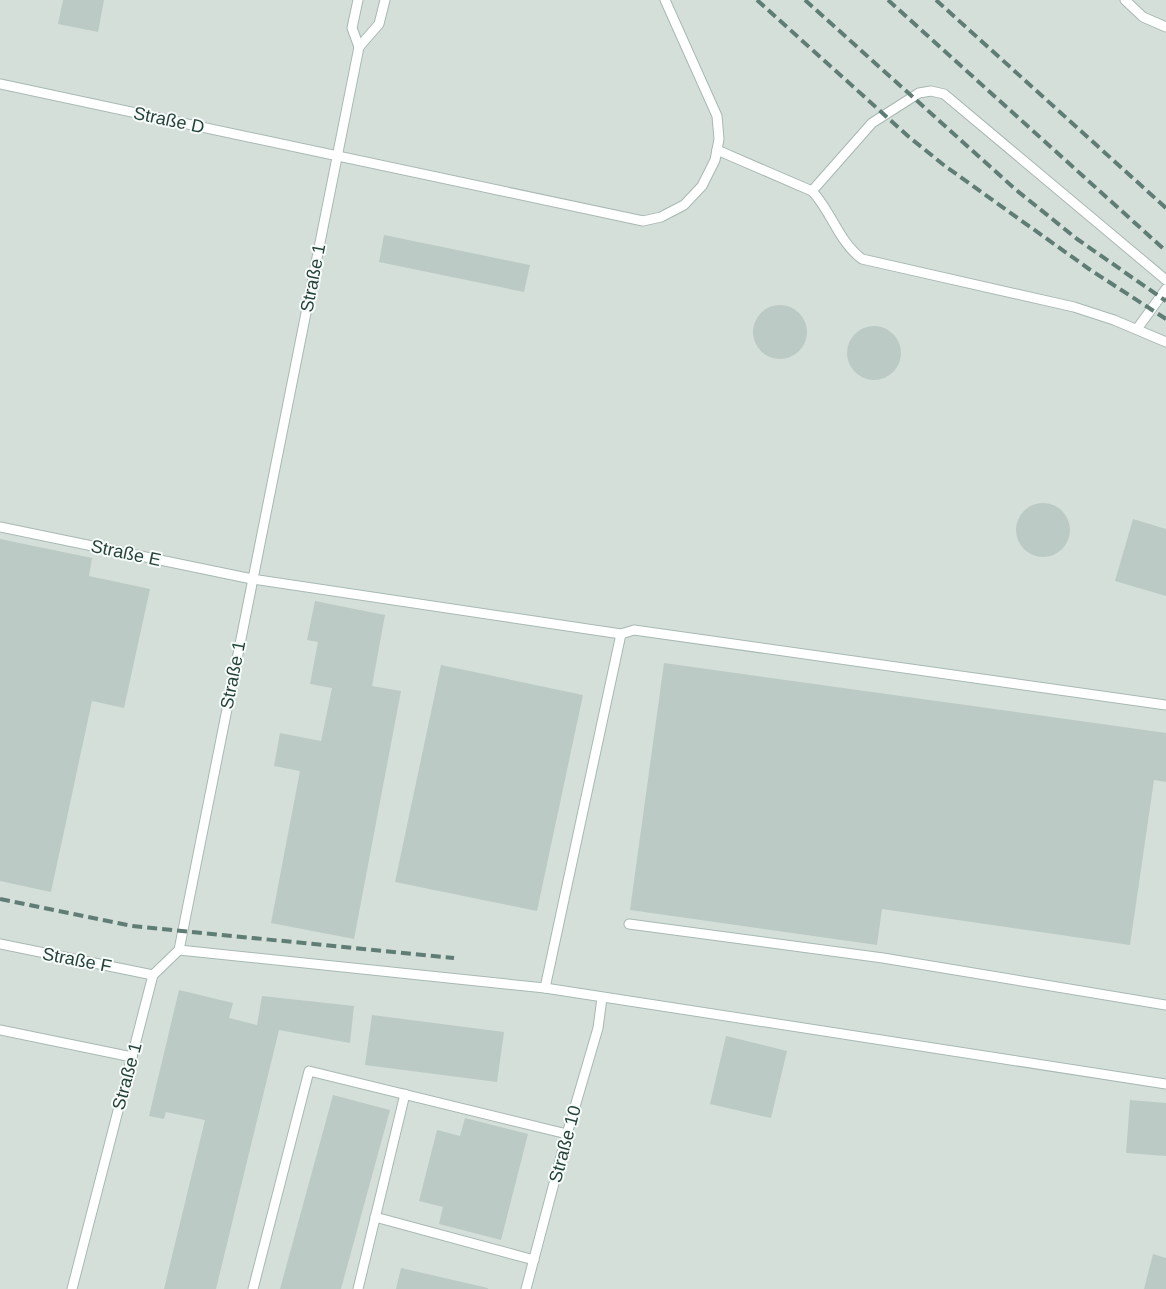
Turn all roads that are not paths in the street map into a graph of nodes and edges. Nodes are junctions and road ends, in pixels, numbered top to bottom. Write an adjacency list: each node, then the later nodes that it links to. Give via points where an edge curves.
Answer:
1 (358, 0): 6 (lane, via 352,28)
2 (385, 0): 6 (lane, via 379,24)
3 (665, 0): 8 (lane, Straße D, via 717,116)
4 (1124, 0): 5 (lane, via 1143,17)
5 (1166, 27)
6 (359, 47): 9 (lane, Straße 1)
7 (0, 84): 9 (lane, Straße D)
8 (717, 150): 9 (lane, Straße D, via 702,186 684,205 661,217 643,221); 10 (lane)
9 (338, 156): 16 (lane, Straße 1)
10 (812, 191): 11 (lane, via 872,124 919,93 944,94); 13 (lane, via 824,203 842,238 862,259 1074,307)
11 (1166, 280)
12 (1166, 289): 13 (lane)
13 (1137, 329): 14 (lane)
14 (1166, 342)
15 (0, 527): 16 (lane, Straße E)
16 (252, 579): 17 (lane, Straße E); 21 (lane, Straße 1)
17 (621, 634): 18 (lane, Straße E, via 634,630); 23 (lane)
18 (1166, 705)
19 (629, 924): 25 (lane, via 884,958)
20 (0, 944): 22 (lane, Straße F)
21 (179, 950): 22 (lane); 23 (lane)
22 (153, 975): 27 (lane, Straße 1)
23 (545, 988): 24 (lane)
24 (602, 998): 28 (lane); 30 (lane, Straße 10, via 598,1028)
25 (1166, 1005)
26 (0, 1030): 27 (lane)
27 (132, 1057): 33 (lane, Straße 1)
28 (1166, 1084)
29 (405, 1094): 30 (lane); 31 (lane); 34 (lane, via 309,1071)
30 (567, 1134): 32 (lane, Straße 10)
31 (375, 1217): 32 (lane); 35 (lane)
32 (534, 1260): 36 (lane, Straße 10)
33 (72, 1289)
34 (254, 1289)
35 (358, 1289)
36 (526, 1289)

